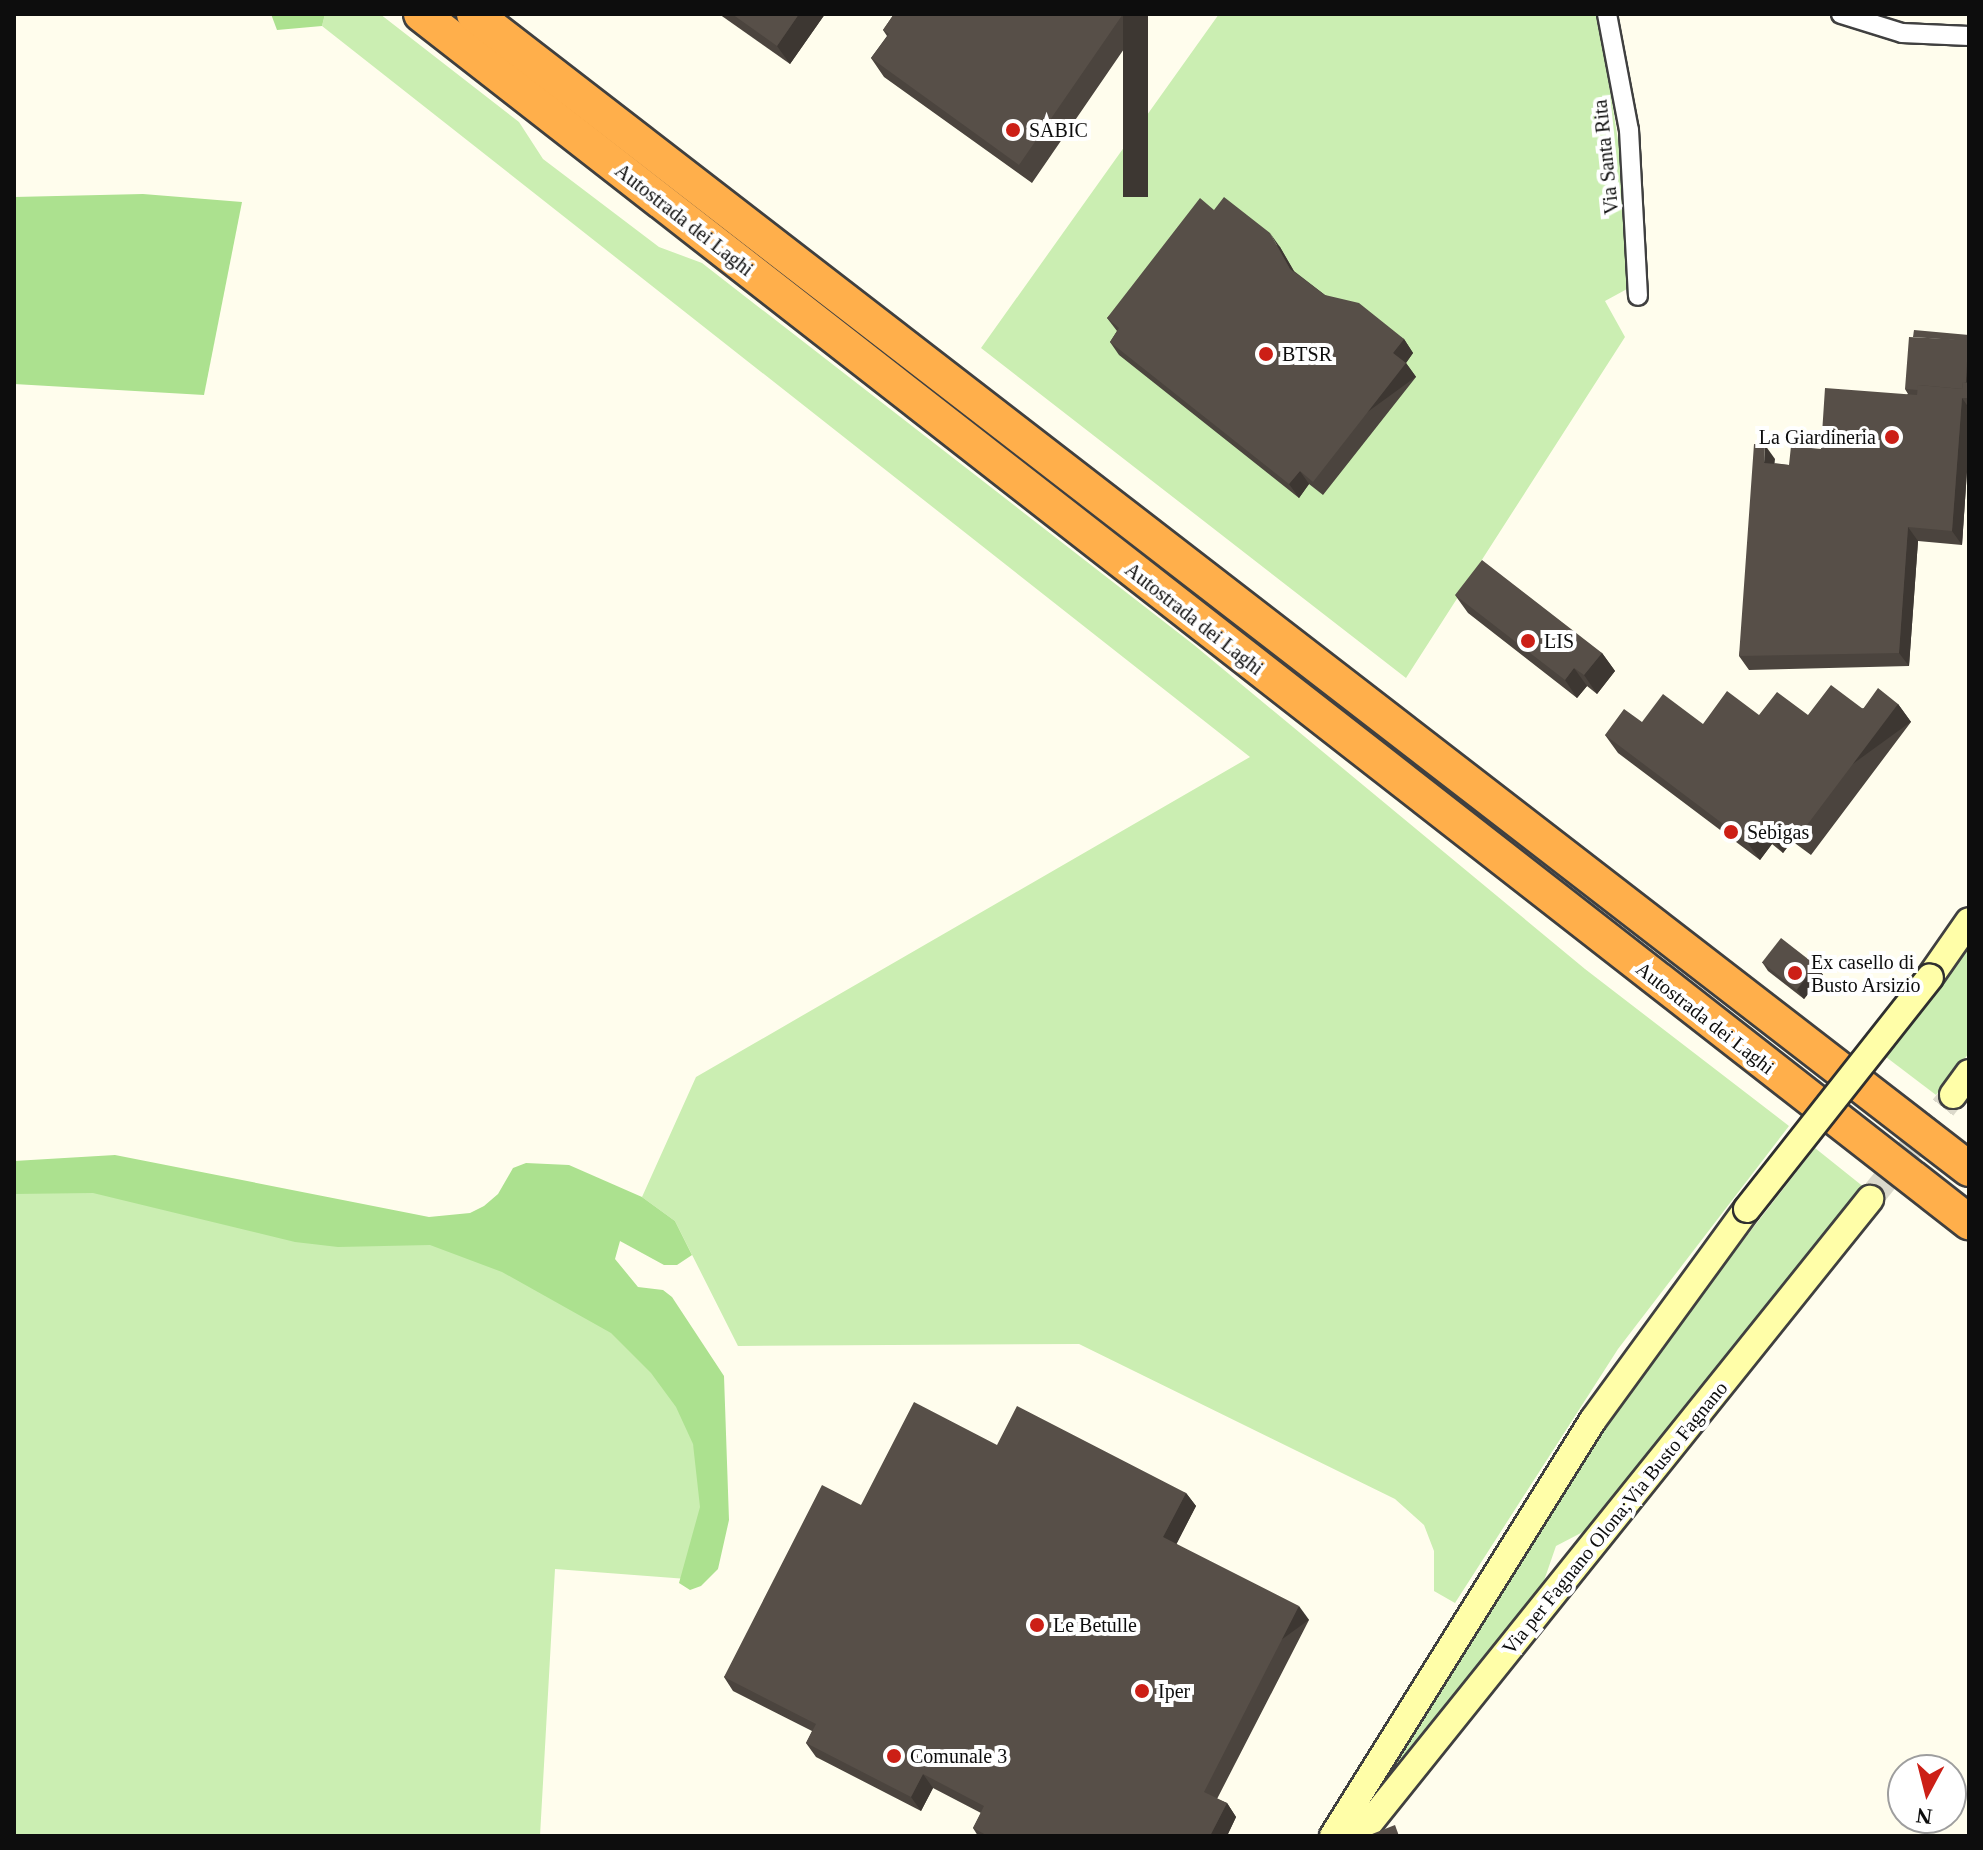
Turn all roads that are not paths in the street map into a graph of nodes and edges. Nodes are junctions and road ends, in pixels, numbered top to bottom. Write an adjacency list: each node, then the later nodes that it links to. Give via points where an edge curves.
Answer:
1 (421, 14): 12 (highway, Autostrada dei Laghi)
2 (474, 14): 10 (highway, Autostrada dei Laghi)
3 (1607, 14): 6 (street, Via Santa Rita, via 1629,130)
4 (1841, 14): 5 (street, via 1902,33)
5 (1969, 36)
6 (1638, 296)
7 (1969, 921): 13 (main road, bridge, via 1593,1420)
8 (1969, 1073): 9 (main road)
9 (1953, 1095)
10 (1969, 1169)
11 (1870, 1199): 14 (main road, Via per Fagnano Olona;Via Busto Fagnano)
12 (1969, 1222)
13 (1333, 1836)
14 (1359, 1836)

